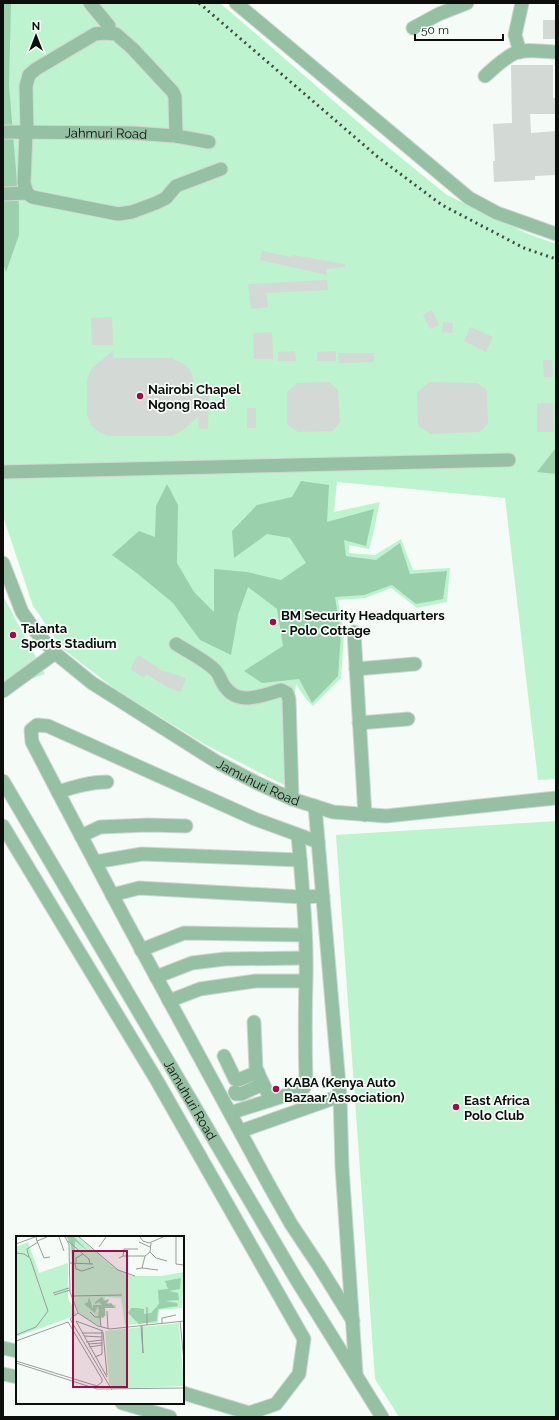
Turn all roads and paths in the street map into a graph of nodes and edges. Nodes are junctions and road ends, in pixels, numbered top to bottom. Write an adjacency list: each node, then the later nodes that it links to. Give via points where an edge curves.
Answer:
1 (90, 3): 6 (street, via 108,26)
2 (236, 3): 17 (street, via 469,198 497,213)
3 (467, 3): 5 (street)
4 (522, 3): 7 (street, via 515,35)
5 (413, 28)
6 (110, 34): 11 (street, via 95,34 29,75 26,86); 12 (street, via 116,34 133,49 173,92)
7 (520, 52): 8 (street); 9 (street, via 509,56)
8 (556, 52)
9 (485, 76)
10 (3, 132): 11 (street, Jahmuri Road)
11 (27, 133): 12 (street, Jahmuri Road, via 133,133); 15 (street, via 24,183)
12 (176, 136): 13 (street, Jahmuri Road)
13 (209, 142)
14 (221, 170): 15 (street, via 176,186 166,198 156,203 118,214 32,197)
15 (27, 193): 16 (street)
16 (3, 194)
17 (556, 234)
18 (509, 460): 19 (street)
19 (3, 472)
20 (3, 563): 23 (street, Jamuhuri Road, via 22,612)
21 (354, 632): 25 (street)
22 (176, 644): 33 (street, via 216,671 224,687 234,696 252,698 281,690 286,693 289,699)
23 (55, 653): 26 (street); 33 (street, Jamuhuri Road, via 92,683 179,739 250,780)
24 (415, 664): 25 (street)
25 (356, 669): 28 (street)
26 (3, 691)
27 (408, 719): 28 (street)
28 (359, 723): 35 (street)
29 (3, 780): 64 (street, Jamuhuri Road, via 292,1272)
30 (107, 782): 31 (street, via 84,784)
31 (58, 792): 38 (street, via 32,742 31,730 37,725 48,726 254,819); 39 (street)
32 (556, 798): 35 (street, Jamuhuri Road, via 386,816)
33 (292, 799): 34 (street, Jamuhuri Road)
34 (315, 806): 35 (street, Jamuhuri Road, via 333,812); 40 (street)
35 (365, 815)
36 (3, 826): 66 (street, via 156,1079 304,1339 299,1374 276,1404 249,1413)
37 (186, 826): 39 (street, via 100,828)
38 (298, 835): 40 (street); 41 (street)
39 (81, 836): 42 (street)
40 (318, 842): 44 (street)
41 (300, 860): 42 (street, via 142,854); 45 (street)
42 (95, 862): 43 (street)
43 (112, 895): 45 (street, via 138,888); 47 (street)
44 (323, 896): 45 (street); 56 (street)
45 (302, 897): 46 (street)
46 (304, 935): 47 (street, via 184,933); 48 (street)
47 (142, 950): 49 (street)
48 (305, 958): 49 (street, via 225,959 192,963); 50 (street)
49 (156, 977): 51 (street)
50 (305, 981): 51 (street, via 256,980 200,989); 57 (street, via 304,1088)
51 (169, 1001): 58 (street)
52 (254, 1022): 54 (street, via 256,1069)
53 (224, 1056): 54 (street, via 238,1080)
54 (260, 1078): 55 (street, via 241,1094); 57 (street)
55 (235, 1092)
56 (340, 1096): 59 (street); 60 (street, via 342,1167)
57 (270, 1100): 58 (street)
58 (230, 1113): 59 (street)
59 (240, 1131): 60 (street, via 291,1224)
60 (353, 1321): 64 (street)
61 (3, 1348): 62 (street)
62 (16, 1351)
63 (3, 1374): 65 (street)
64 (356, 1375): 69 (street, Jamuhuri Road)
65 (16, 1376)
66 (184, 1393)
67 (125, 1404): 68 (street)
68 (170, 1417)
69 (382, 1417)

